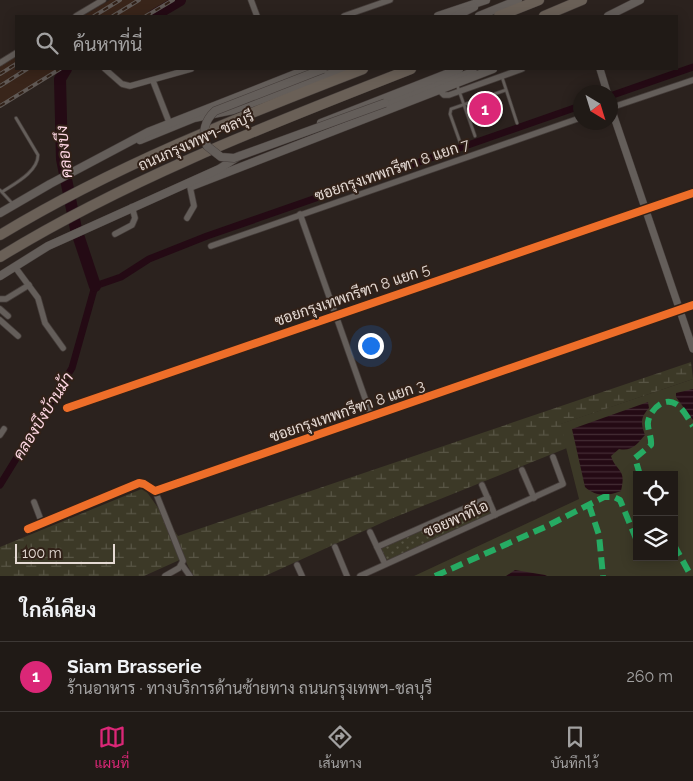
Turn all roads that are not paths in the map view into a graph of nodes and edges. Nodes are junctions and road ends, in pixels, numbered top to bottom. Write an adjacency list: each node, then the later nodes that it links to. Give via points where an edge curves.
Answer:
1 (103, 0): 9 (street)
2 (251, 0): 10 (street)
3 (488, 0): 12 (main road); 13 (main road)
4 (518, 0): 14 (main road)
5 (539, 0): 15 (highway)
6 (582, 0): 16 (highway)
7 (640, 0): 17 (main road)
8 (386, 1): 11 (street)
9 (78, 15)
10 (257, 15)
11 (347, 15)
12 (441, 15)
13 (458, 15)
14 (482, 15)
15 (502, 15)
16 (546, 15)
17 (610, 15)
18 (15, 54): 19 (street)
19 (0, 63)
20 (106, 70): 34 (street, via 122,84 130,86)
21 (188, 70): 34 (street)
22 (320, 70): 27 (main road, bridge, via 215,110 205,128 207,146 221,157 234,158 457,77)
23 (340, 70): 47 (main road)
24 (360, 70): 58 (highway, ถนนกรุงเทพฯ-ชลบุรี, via 238,118 103,178)
25 (409, 70): 61 (highway, ถนนกรุงเทพฯ-ชลบุรี, via 254,132 105,198)
26 (456, 70): 49 (main road, via 250,151)
27 (487, 70)
28 (489, 70): 36 (main road)
29 (519, 70): 32 (street)
30 (600, 70): 35 (street)
31 (297, 71): 42 (main road)
32 (501, 76): 36 (street); 37 (lane)
33 (693, 80): 39 (street)
34 (153, 81): 42 (street)
35 (605, 85)
36 (458, 88): 38 (lane); 48 (main road, via 439,90)
37 (506, 90): 38 (lane); 43 (lane)
38 (464, 104): 45 (lane); 46 (lane, via 450,111)
39 (618, 105)
40 (16, 118): 50 (lane, via 38,155 38,161 26,175)
41 (573, 120): 56 (street, ซอยกรุงเทพกรีฑา 8 แยก 7)
42 (169, 122): 47 (main road)
43 (517, 123)
44 (618, 128): 54 (street)
45 (475, 136)
46 (460, 142)
47 (131, 143): 52 (main road)
48 (190, 186): 49 (main road); 57 (street, via 194,206)
49 (173, 190): 53 (main road)
50 (1, 191): 52 (lane)
51 (693, 194): 54 (street, ซอยกรุงเทพกรีฑา 8 แยก 5)
52 (14, 204): 55 (main road)
53 (132, 207): 59 (street, via 135,218 132,225); 62 (main road, via 48,246)
54 (645, 210): 68 (street); 69 (street, ซอยกรุงเทพกรีฑา 8 แยก 5)
55 (0, 213)
56 (300, 214): 60 (street, ซอยกรุงเทพกรีฑา 8 แยก 7); 69 (street)
57 (187, 218)
58 (0, 234)
59 (116, 234)
60 (211, 246)
61 (0, 257)
62 (15, 267): 63 (main road); 64 (street)
63 (0, 276)
64 (29, 285): 65 (street, via 6,299); 73 (street, via 38,298 48,328)
65 (0, 299)
66 (693, 305): 68 (street, ซอยกรุงเทพกรีฑา 8 แยก 3)
67 (0, 309): 70 (street)
68 (679, 310): 74 (street); 76 (street, ซอยกรุงเทพกรีฑา 8 แยก 3)
69 (335, 315): 75 (street, ซอยกรุงเทพกรีฑา 8 แยก 5); 76 (street)
70 (8, 316)
71 (0, 320): 72 (street)
72 (18, 336)
73 (63, 348)
74 (693, 349)
75 (67, 408)
76 (372, 418): 82 (street, ซอยกรุงเทพกรีฑา 8 แยก 3)
77 (4, 429): 78 (street)
78 (0, 435)
79 (553, 457): 84 (street, ซอยพาทิโอ, via 563,484)
80 (522, 470): 84 (street)
81 (482, 485): 83 (street)
82 (155, 491): 87 (street, via 139,483); 93 (street)
83 (488, 498): 86 (street); 90 (street)
84 (534, 498): 86 (street, ซอยพาทิโอ)
85 (34, 502): 87 (street)
86 (496, 515): 92 (street, ซอยพาทิโอ)
87 (42, 523): 88 (street)
88 (28, 529)
89 (370, 532): 90 (street)
90 (377, 547): 92 (street)
91 (335, 548): 98 (street)
92 (385, 564): 99 (street, ซอยพาทิโอ)
93 (182, 565): 95 (street); 96 (street)
94 (297, 565): 97 (street)
95 (166, 576)
96 (190, 576)
97 (302, 576)
98 (347, 576)
99 (360, 576)

